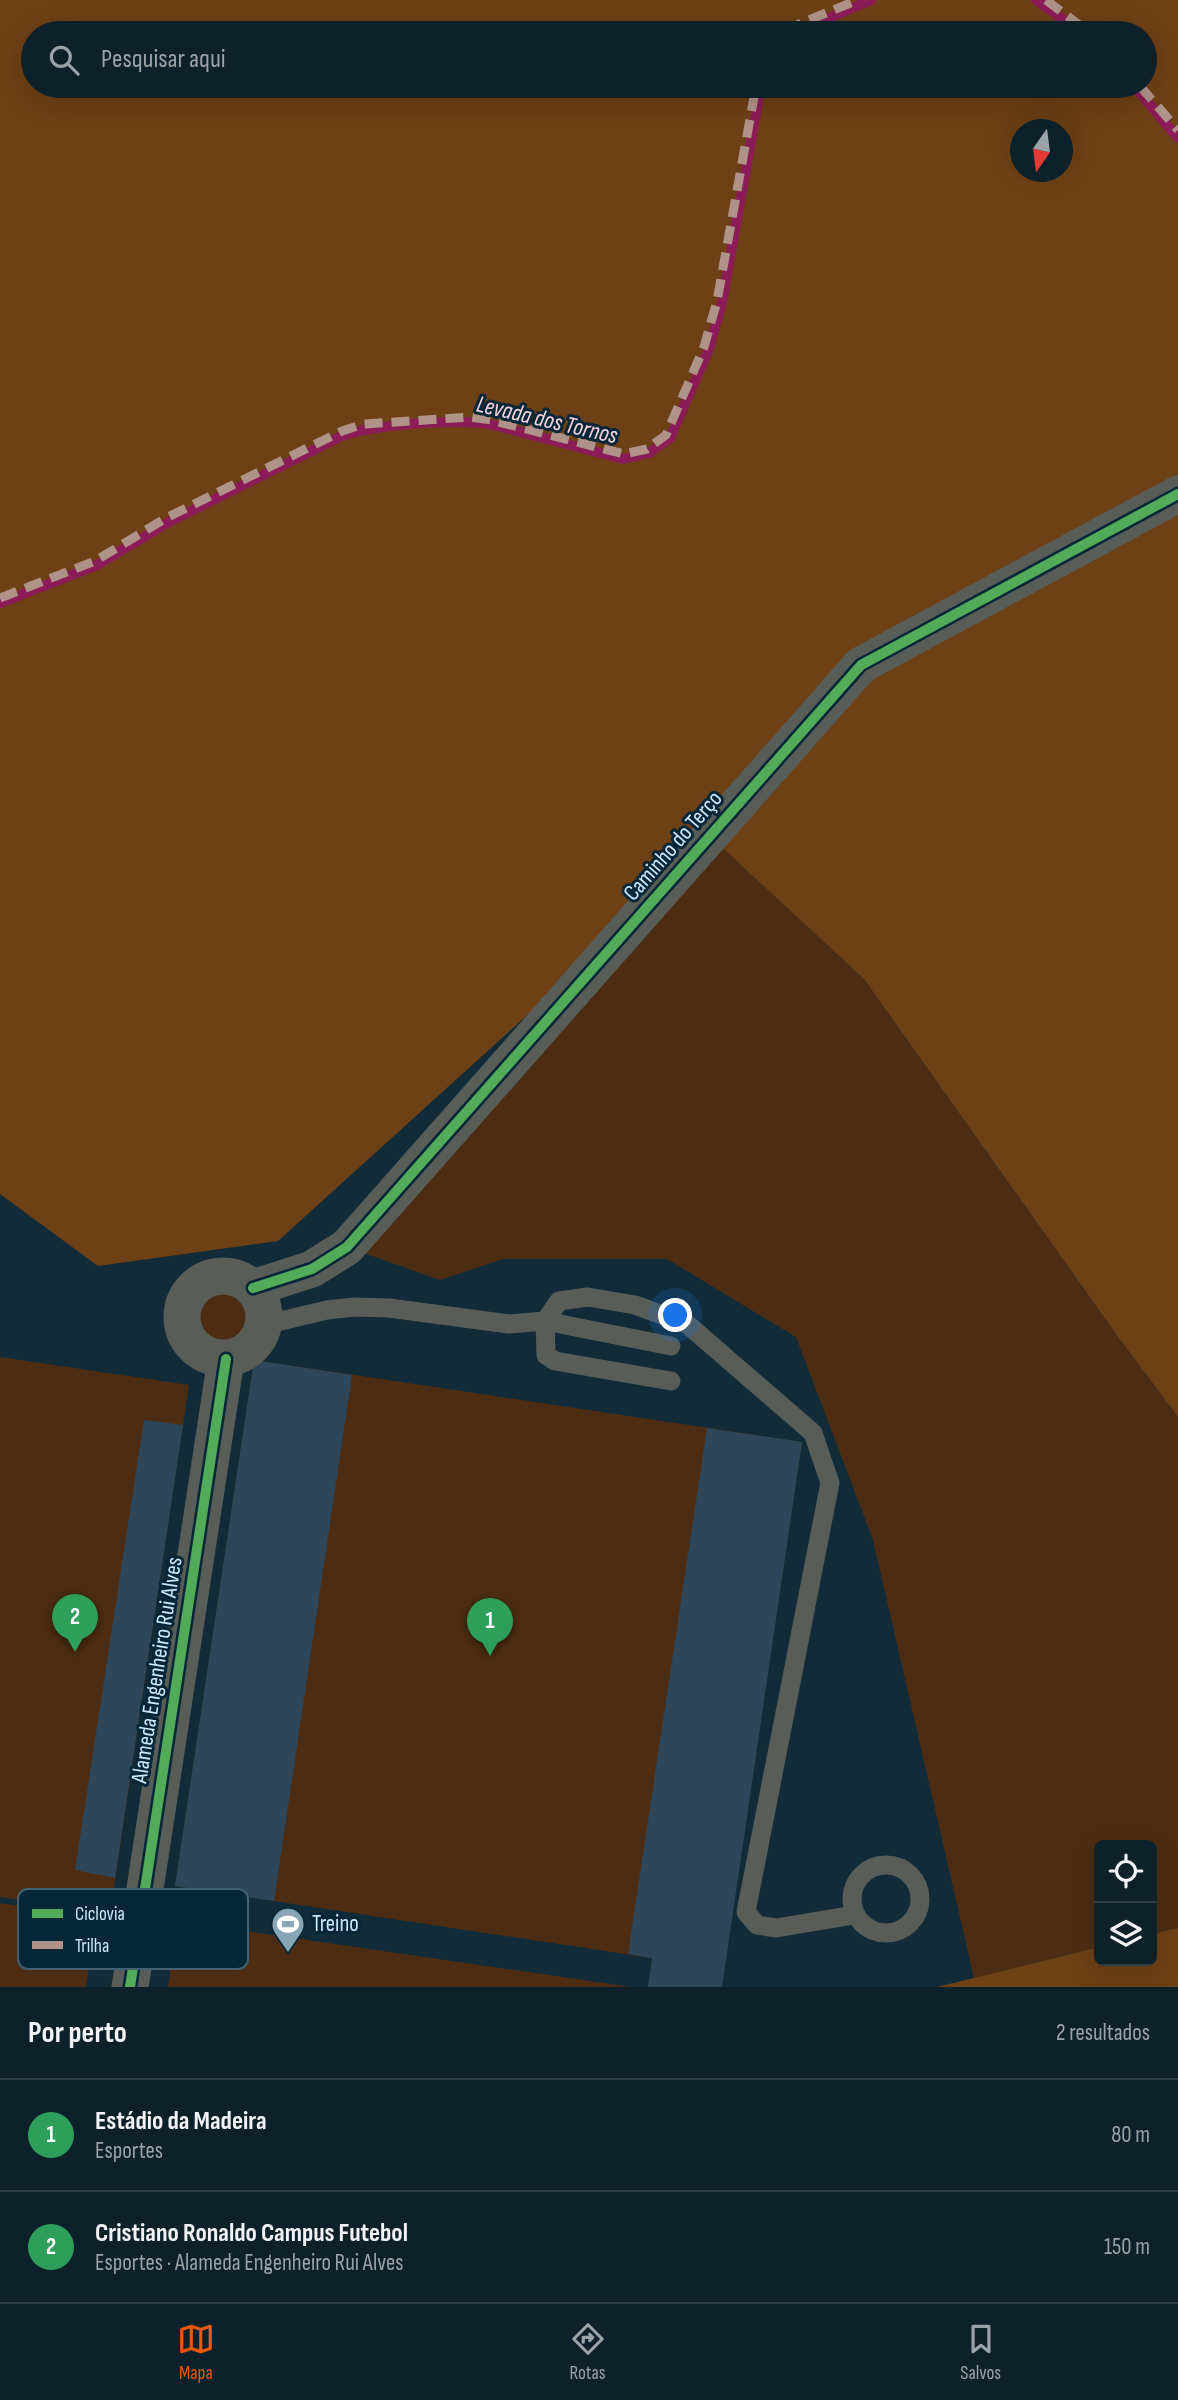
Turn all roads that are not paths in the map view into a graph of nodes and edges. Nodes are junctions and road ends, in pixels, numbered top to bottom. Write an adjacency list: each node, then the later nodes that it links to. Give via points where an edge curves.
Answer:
1 (1178, 494): 2 (street, Caminho do Terço, via 861,665 347,1247 312,1269)
2 (253, 1288): 4 (street, via 263,1305); 6 (street, via 239,1278 207,1278 184,1302 185,1335 195,1348)
3 (545, 1321): 4 (lane, via 509,1324 354,1307); 5 (lane); 7 (lane, via 546,1355 555,1361); 9 (lane, via 559,1301 587,1297 635,1305 687,1324 813,1433 830,1483 746,1912 757,1925 776,1928)
4 (264, 1325): 6 (street, via 254,1344)
5 (671, 1346)
6 (226, 1359): 8 (street, Alameda Engenheiro Rui Alves)
7 (671, 1381)
8 (145, 1889)
9 (854, 1915)
10 (133, 1969): 11 (street, Alameda Engenheiro Rui Alves)
11 (130, 1987)

